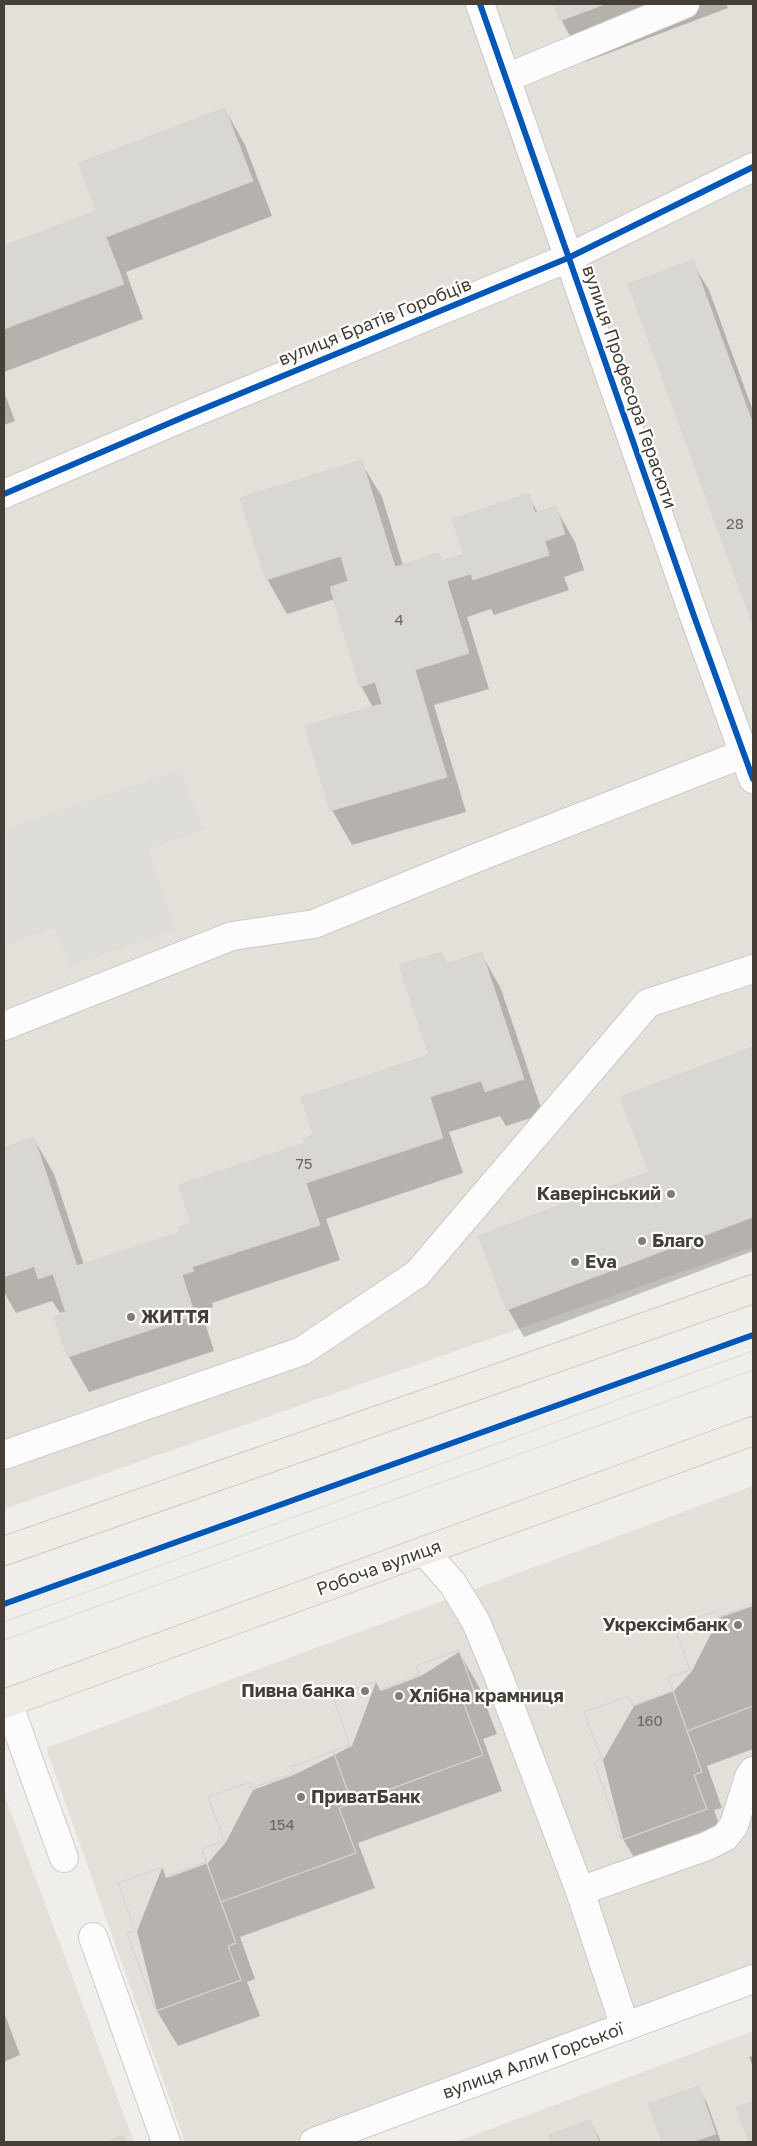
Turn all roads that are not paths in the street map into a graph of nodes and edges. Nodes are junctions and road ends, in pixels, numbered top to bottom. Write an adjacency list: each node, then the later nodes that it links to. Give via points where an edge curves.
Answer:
1 (480, 4): 3 (street, вулиця Професора Герасюти)
2 (685, 4): 3 (street)
3 (506, 78): 5 (street, вулиця Професора Герасюти)
4 (753, 168): 5 (street, вулиця Братів Горобців)
5 (568, 258): 6 (street, вулиця Братів Горобців); 7 (street, вулиця Професора Герасюти)
6 (4, 494)
7 (749, 752): 8 (street, вулиця Професора Герасюти); 10 (street, via 314,924 232,936)
8 (753, 779)
9 (753, 969): 13 (street, via 648,1004 417,1274 302,1351)
10 (4, 1026)
11 (753, 1289): 14 (main road)
12 (753, 1431): 15 (main road, Робоча вулиця)
13 (4, 1455)
14 (4, 1551)
15 (424, 1551): 16 (main road, Робоча вулиця); 20 (street, via 453,1584 476,1622)
16 (6, 1704): 19 (street)
17 (749, 1783): 18 (street); 20 (street, via 734,1825 724,1837)
18 (753, 1821)
19 (64, 1858)
20 (580, 1891): 23 (street)
21 (93, 1937): 24 (street)
22 (753, 1979): 23 (street, вулиця Алли Горської)
23 (625, 2027): 25 (street, вулиця Алли Горської)
24 (166, 2142)
25 (314, 2142)

